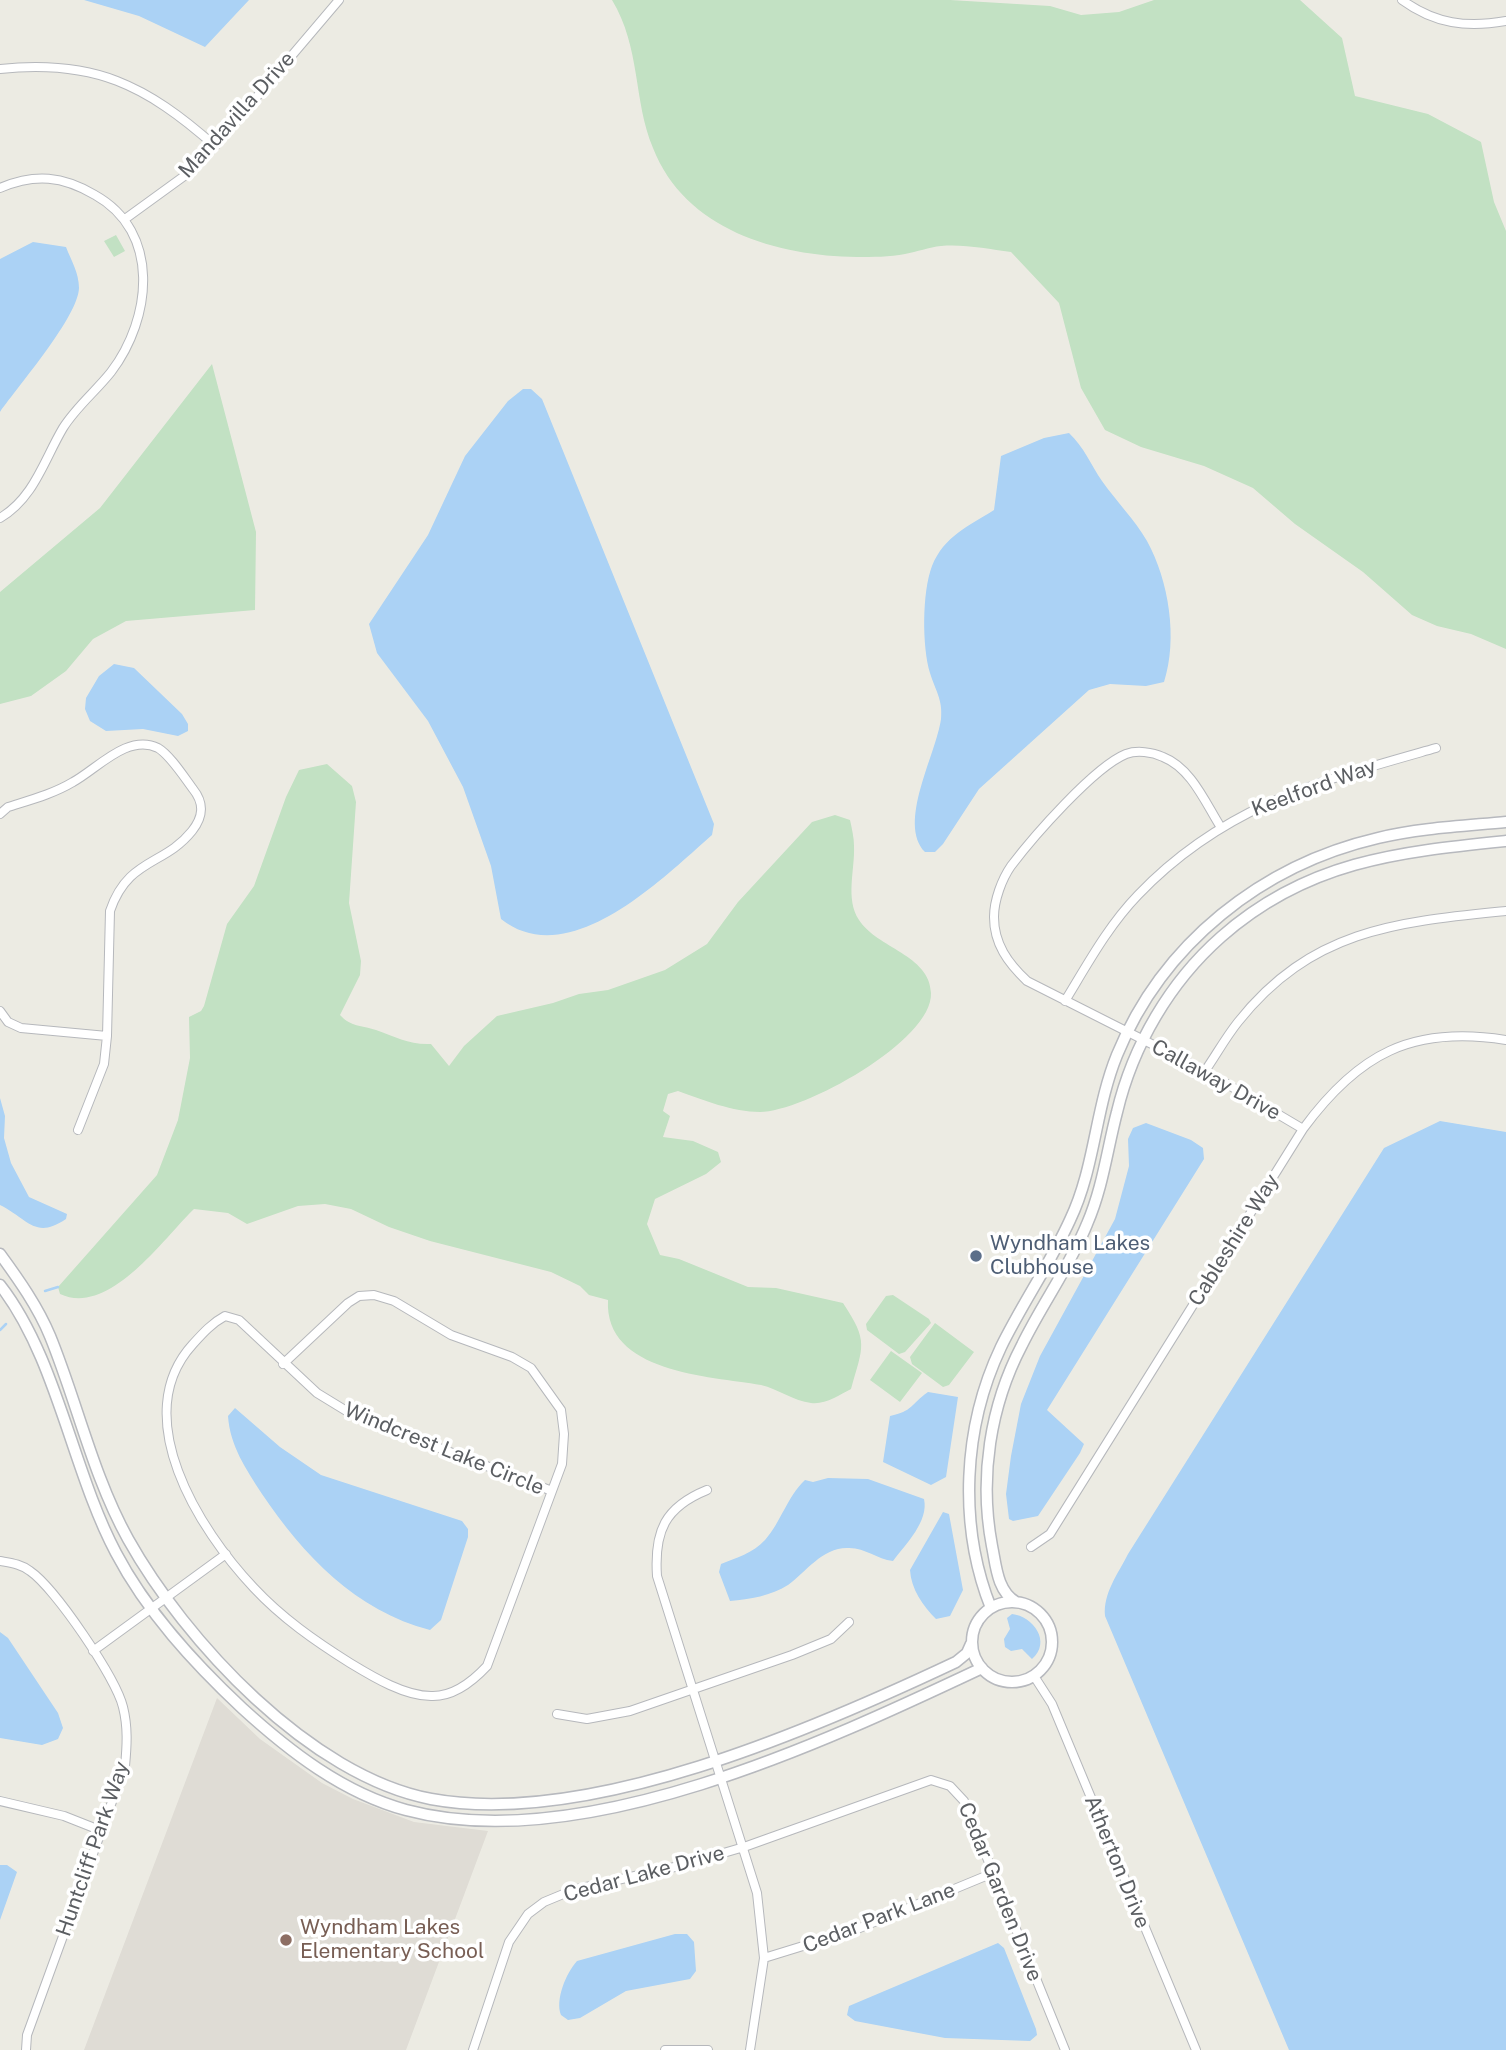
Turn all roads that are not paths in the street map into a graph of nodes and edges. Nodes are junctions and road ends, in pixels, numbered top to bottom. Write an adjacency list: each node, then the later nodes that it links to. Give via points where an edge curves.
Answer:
1 (339, 0): 5 (street, Mandavilla Drive)
2 (1402, 0): 3 (street, via 1441,22 1464,26)
3 (1506, 21)
4 (0, 69): 5 (street, via 32,65 84,70 123,82 182,117)
5 (215, 146): 7 (street, Mandavilla Drive, via 187,174)
6 (0, 188): 7 (street, via 47,176 76,184)
7 (125, 219): 8 (street, via 139,245 145,273 142,303 129,338 112,370 64,427 32,488 15,509)
8 (0, 518)
9 (1436, 748): 12 (street, Keelford Way, via 1331,778 1268,801)
10 (0, 814): 18 (street, via 73,782 121,750 141,743 159,749 202,806 201,819 189,835 128,877 116,892 110,911)
11 (1506, 822): 17 (street, via 1381,837 1308,860 1276,876 1242,897 1187,946)
12 (1220, 826): 15 (street, Keelford Way, via 1137,896 1107,933); 15 (street, Callaway Drive, via 1185,774 1164,757 1143,752 1112,762 1073,796 1010,868 999,889 994,915 997,940 1009,964 1027,982)
13 (1506, 841): 19 (street, via 1383,855 1312,877 1285,891 1200,957)
14 (1506, 911): 21 (street, via 1397,923 1313,954 1261,997)
15 (1065, 1001): 17 (street, Callaway Drive)
16 (0, 1011): 18 (street, via 8,1023 21,1028)
17 (1127, 1032): 19 (street, Callaway Drive); 26 (street, via 1105,1086 1082,1191)
18 (107, 1037): 23 (street, via 104,1064)
19 (1143, 1040): 21 (street, Callaway Drive); 27 (street, via 1123,1090 1104,1177 1086,1227)
20 (1506, 1040): 22 (street, Cableshire Way, via 1436,1037 1387,1050 1341,1082)
21 (1205, 1071): 22 (street, Callaway Drive)
22 (1303, 1129): 31 (street, Cableshire Way, via 1050,1534)
23 (78, 1130)
24 (0, 1254): 34 (street, via 50,1335 111,1504)
25 (0, 1285): 36 (street, via 27,1330 116,1552)
26 (1000, 1348): 27 (street); 37 (street, via 978,1413 969,1493 975,1552)
27 (1016, 1358): 35 (street, via 995,1418 987,1490 998,1574 1002,1588)
28 (283, 1364): 30 (street, Windcrest Lake Circle, via 353,1415); 30 (street, via 359,1296 394,1301 451,1335 512,1357 531,1368 546,1386 561,1410 564,1434 562,1464); 32 (street, Windcrest Lake Circle, via 239,1320 225,1316 213,1322 180,1358 170,1381 165,1409 169,1447 190,1497)
29 (707, 1490): 43 (street, via 674,1508 662,1527 656,1555 657,1576)
30 (552, 1491): 32 (street, Windcrest Lake Circle, via 487,1666 472,1682 434,1696 416,1694 367,1673 318,1643 280,1613)
31 (1031, 1546)
32 (226, 1554): 34 (street)
33 (0, 1562): 40 (street, Huntcliff Park Way, via 28,1569 42,1581)
34 (164, 1598): 36 (street); 45 (street, via 206,1648)
35 (1016, 1602): 37 (street); 42 (street, via 1039,1611 1052,1632 1049,1658)
36 (152, 1608): 40 (street); 46 (street, via 195,1664)
37 (991, 1608): 39 (street, via 978,1621)
38 (849, 1622): 43 (street, via 831,1639)
39 (971, 1644): 41 (street); 47 (street, via 956,1662 899,1689 786,1736)
40 (93, 1651): 52 (street, Huntcliff Park Way, via 115,1683 128,1736 125,1766)
41 (982, 1668): 42 (street, via 1005,1682); 48 (street, via 826,1739)
42 (1034, 1676): 62 (street, Atherton Drive, via 1052,1704)
43 (694, 1690): 44 (street, via 630,1711 587,1719); 47 (street)
44 (557, 1714)
45 (279, 1718): 46 (street); 49 (street, via 354,1771)
46 (269, 1732): 51 (street, via 345,1786)
47 (716, 1759): 48 (street); 49 (street, via 556,1800 478,1804)
48 (722, 1777): 51 (street, via 576,1815 498,1821); 53 (street)
49 (429, 1798): 51 (street)
50 (0, 1801): 52 (street)
51 (426, 1814)
52 (102, 1830): 56 (street, Huntcliff Park Way, via 27,2035)
53 (744, 1847): 54 (street, Cedar Garden Drive, via 931,1780 961,1795); 55 (street, via 757,1893); 57 (street, Cedar Lake Drive, via 573,1890 537,1907 509,1942)
54 (993, 1873): 55 (street, Cedar Park Lane, via 855,1930); 61 (street, Cedar Garden Drive)
55 (764, 1958): 60 (street)
56 (26, 2050)
57 (472, 2050)
58 (665, 2050): 59 (street)
59 (708, 2050)
60 (750, 2050)
61 (1065, 2050)
62 (1196, 2050)

